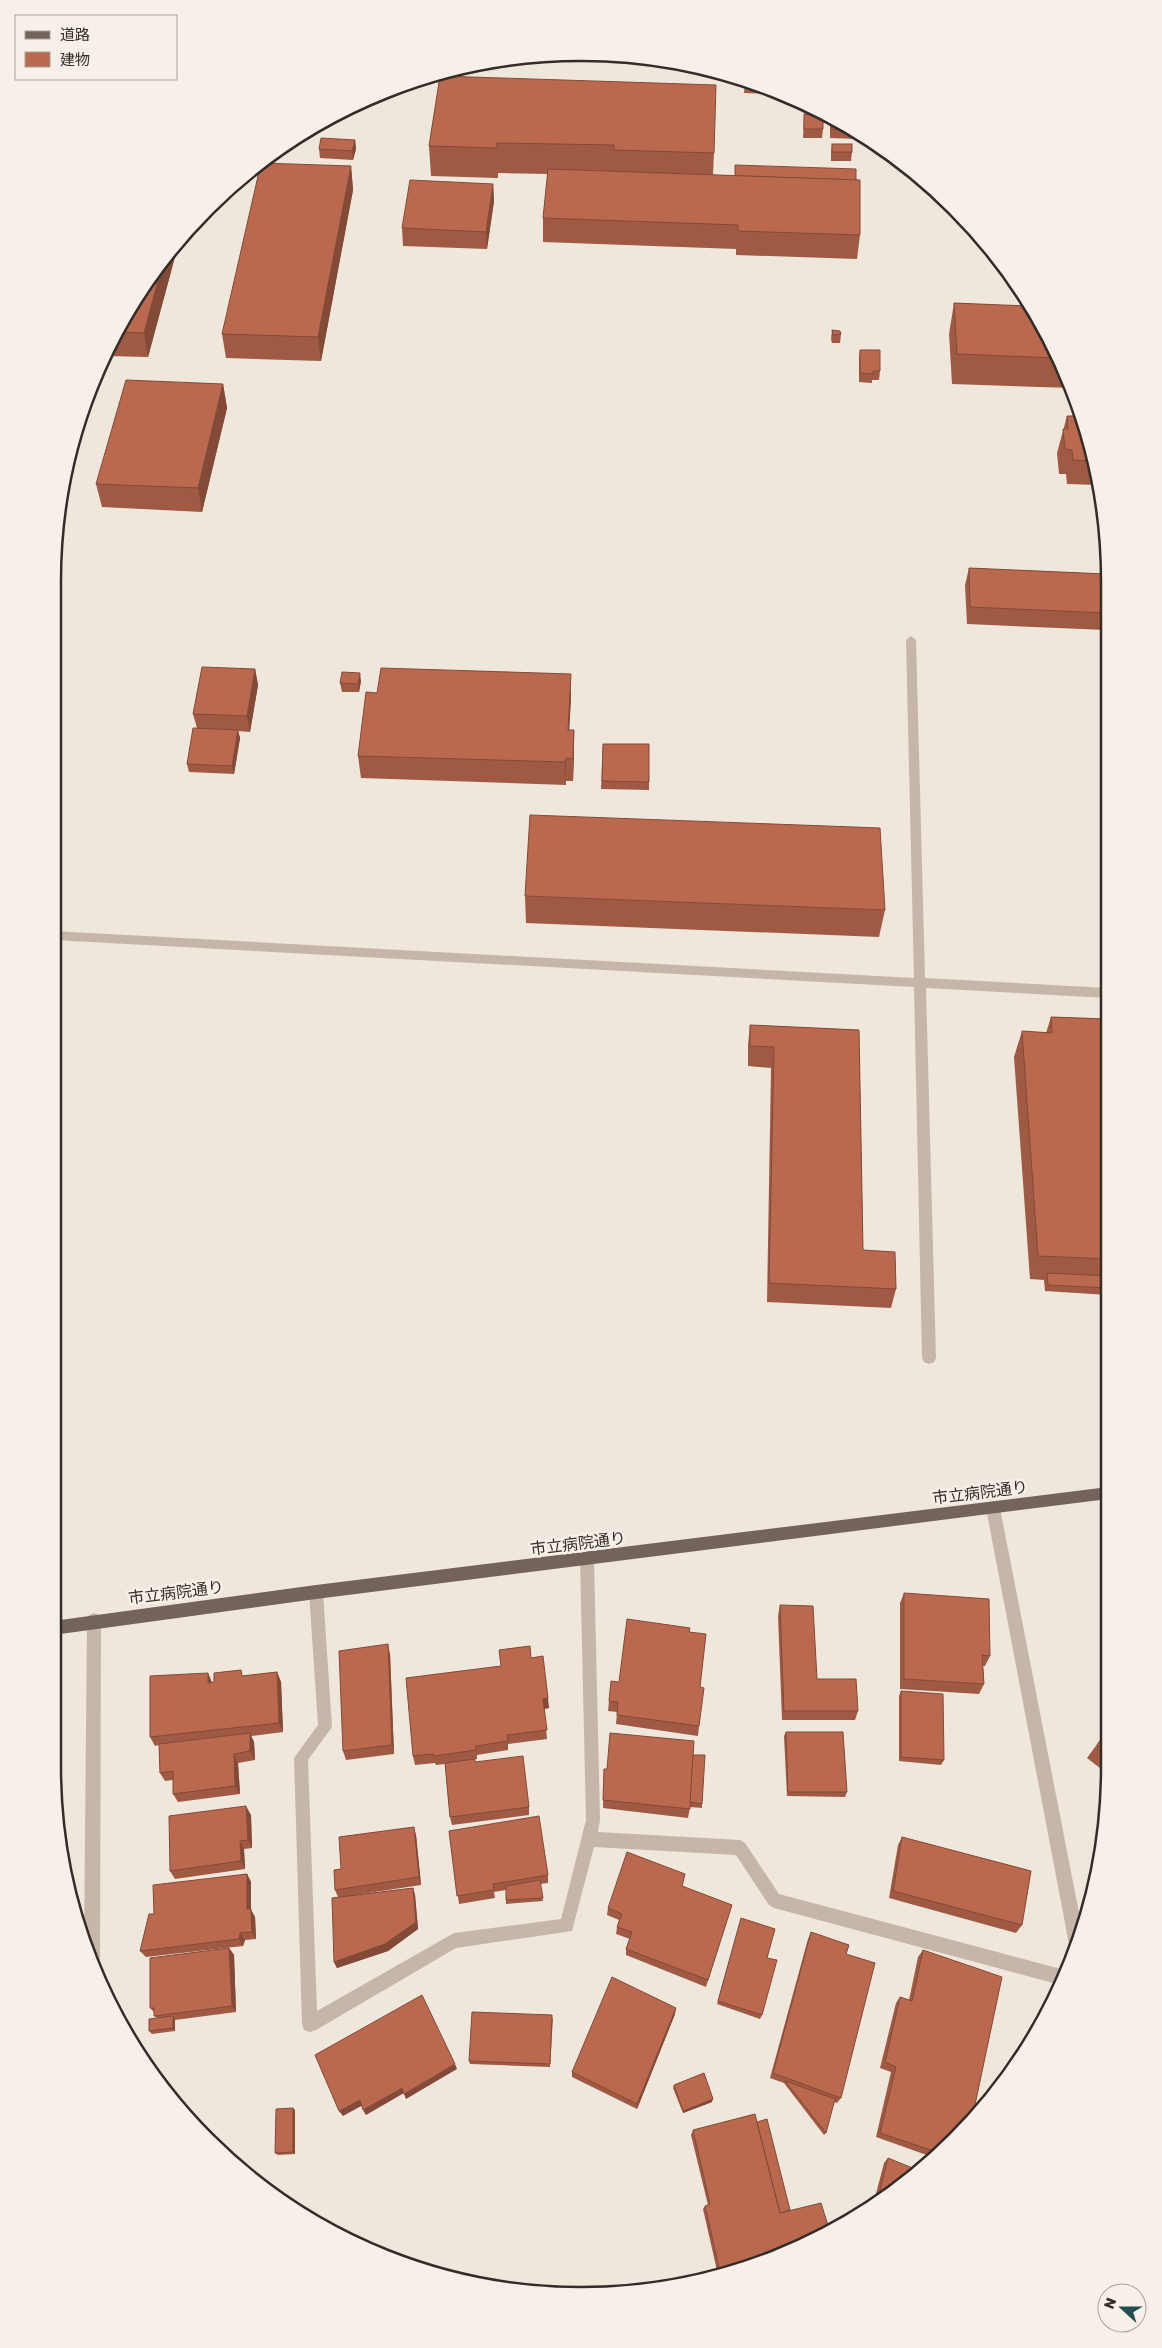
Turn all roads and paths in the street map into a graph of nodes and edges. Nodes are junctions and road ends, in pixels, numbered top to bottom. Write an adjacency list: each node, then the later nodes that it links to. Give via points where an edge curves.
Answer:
1 (911, 640): 3 (street)
2 (61, 936): 3 (street)
3 (918, 982): 4 (street); 5 (street)
4 (1101, 993)
5 (929, 1358)
6 (1101, 1494): 7 (main road, 市立病院通り)
7 (993, 1508): 8 (main road, 市立病院通り); 13 (street)
8 (587, 1560): 9 (main road, 市立病院通り); 12 (street, via 592,1820)
9 (316, 1592): 10 (main road, 市立病院通り); 12 (street, via 325,1727 301,1758 310,2024 454,1942 567,1926)
10 (94, 1620): 11 (main road, 市立病院通り); 14 (street)
11 (61, 1626)
12 (588, 1839): 15 (street, via 740,1848 774,1900)
13 (1074, 1930)
14 (92, 1942)
15 (1057, 1976)

